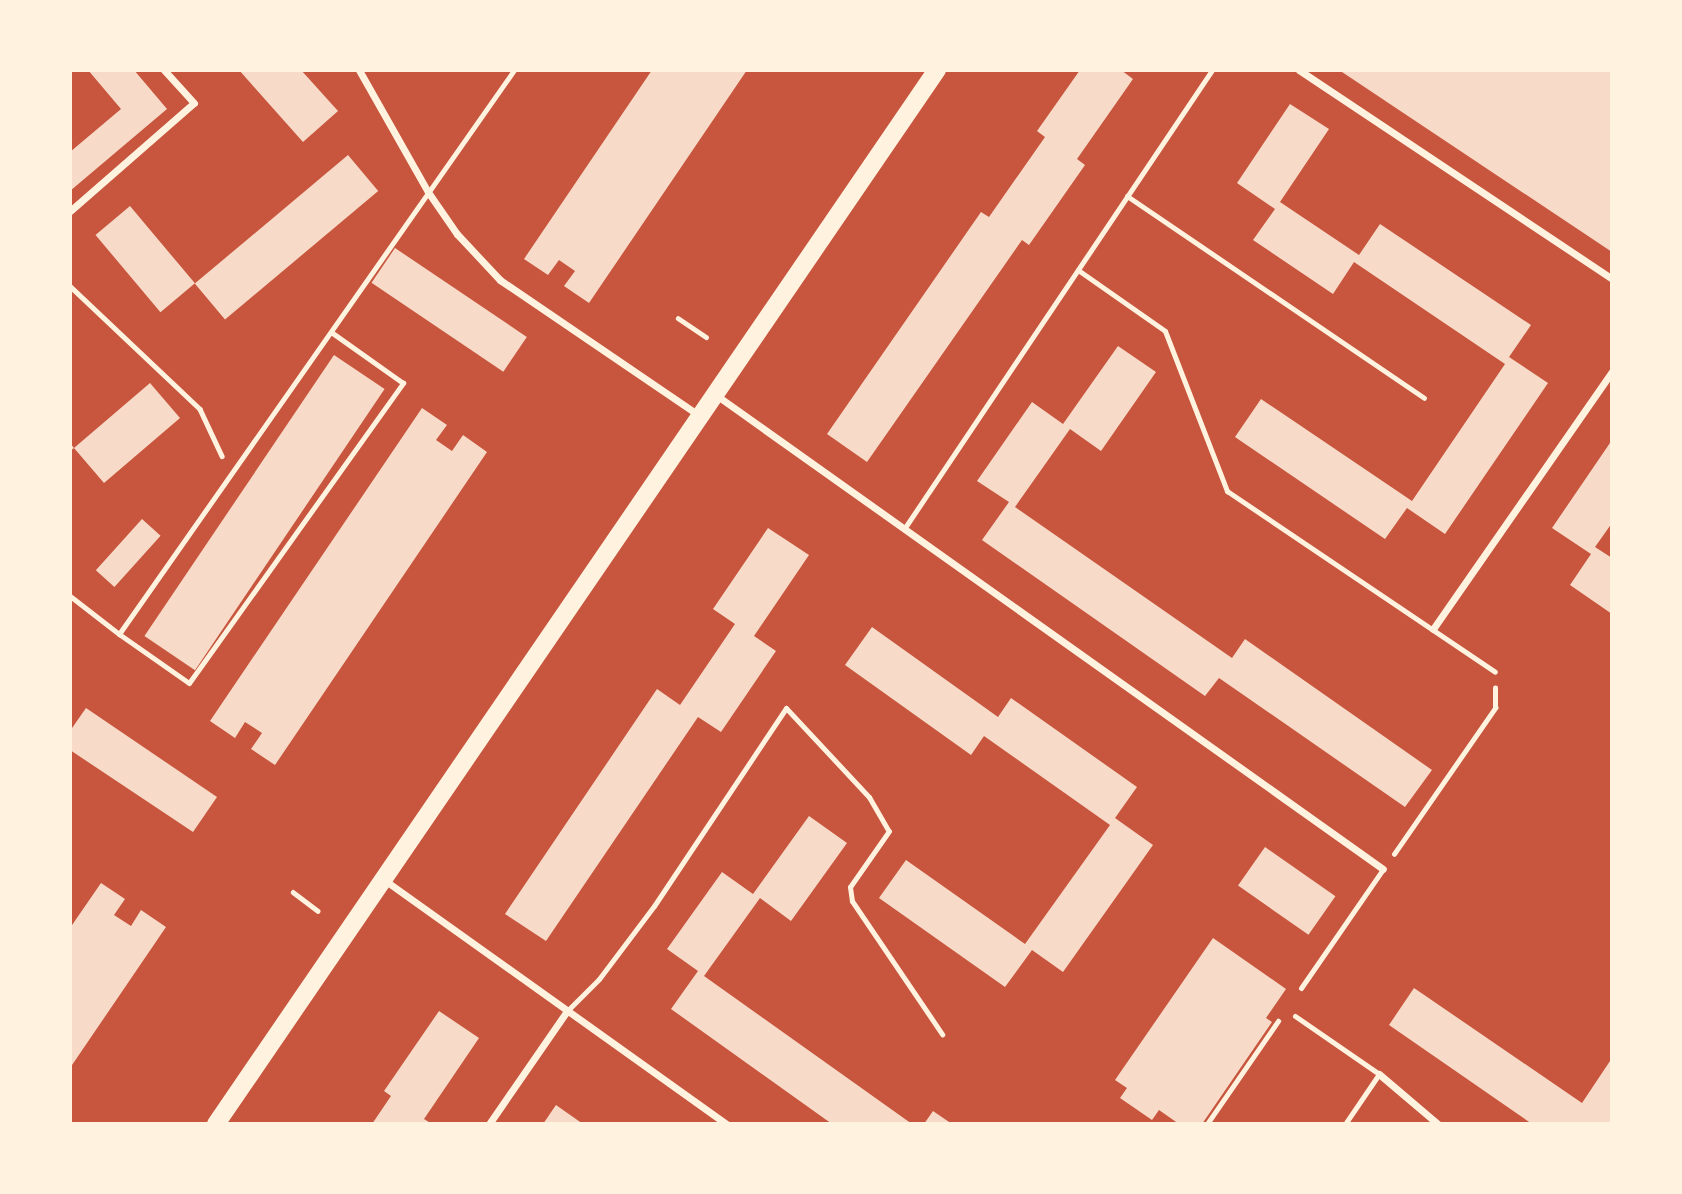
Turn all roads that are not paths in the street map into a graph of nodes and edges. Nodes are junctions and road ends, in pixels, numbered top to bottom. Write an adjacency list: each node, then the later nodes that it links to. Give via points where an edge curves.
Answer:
1 (164, 70): 9 (street, via 194,103)
2 (359, 70): 7 (street)
3 (514, 70): 7 (lane)
4 (937, 70): 14 (main road)
5 (1212, 70): 8 (lane)
6 (1298, 70): 11 (street)
7 (428, 192): 12 (lane); 16 (street, via 457,234 500,280)
8 (1127, 196): 10 (lane); 15 (lane)
9 (70, 211)
10 (1078, 270): 17 (lane); 19 (lane, via 1165,331 1227,491)
11 (1612, 279)
12 (331, 332): 20 (lane); 20 (lane, via 403,383 189,683)
13 (1612, 371): 19 (street)
14 (712, 392): 16 (main road); 17 (street)
15 (1424, 398)
16 (697, 414): 23 (main road)
17 (904, 529): 22 (street)
18 (70, 596): 20 (lane)
19 (1433, 629): 21 (lane)
20 (119, 634)
21 (1495, 672)
22 (1383, 869): 24 (lane)
23 (382, 879): 25 (street); 29 (main road)
24 (1301, 988)
25 (568, 1011): 27 (lane, via 600,979 654,906 786,708 869,797 889,831 850,887 852,901); 30 (street); 31 (street)
26 (1295, 1016): 28 (lane)
27 (942, 1034)
28 (1379, 1074): 32 (lane); 33 (street)
29 (216, 1124)
30 (489, 1124)
31 (727, 1124)
32 (1345, 1124)
33 (1438, 1124)

